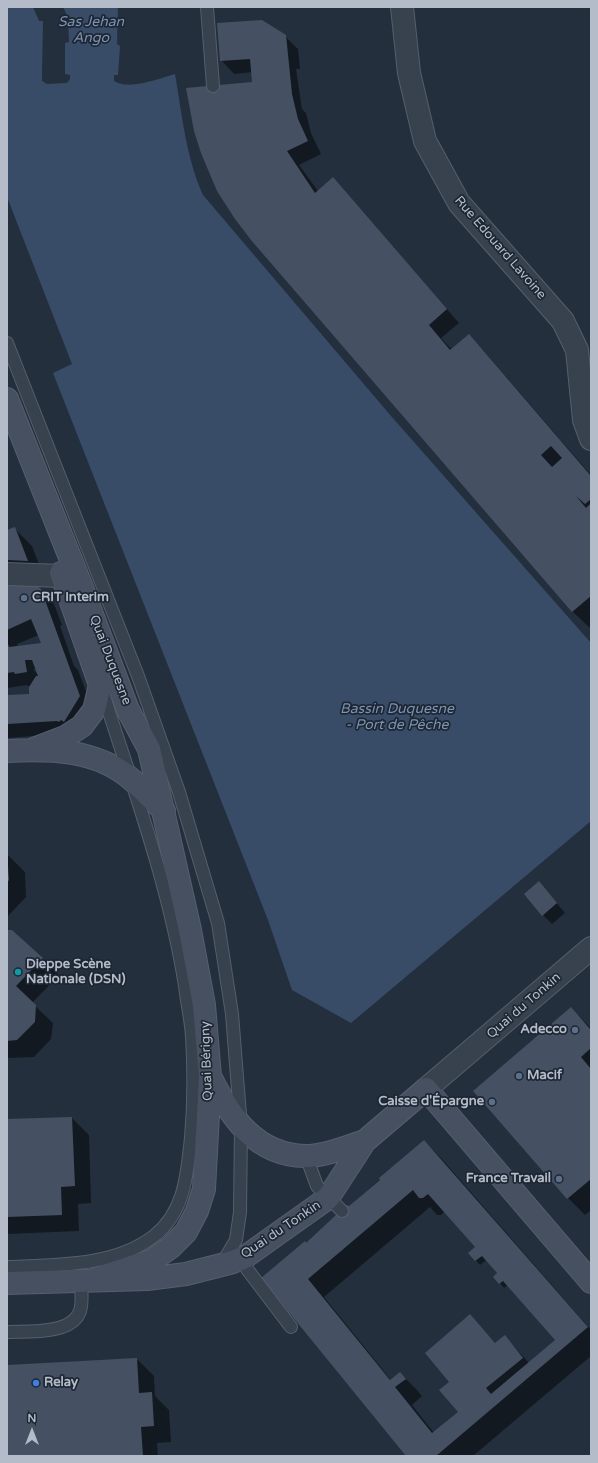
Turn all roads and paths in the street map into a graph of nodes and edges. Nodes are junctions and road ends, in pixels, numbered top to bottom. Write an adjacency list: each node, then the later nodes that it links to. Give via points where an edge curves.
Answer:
1 (207, 7): 3 (lane)
2 (402, 7): 7 (street, Rue Edouard Lavoine, via 408,73 425,141 459,203 563,321 577,350 584,420)
3 (213, 86)
4 (7, 343): 18 (lane, via 138,676 179,792 216,916 232,1014)
5 (7, 399): 14 (main road, Quai Duquesne, via 128,710 149,749)
6 (7, 437): 9 (main road, Quai Duquesne)
7 (591, 440)
8 (7, 574): 9 (street)
9 (62, 576): 10 (main road, Quai Duquesne)
10 (100, 685): 11 (main road, Quai Duquesne, via 94,710 82,726 65,737); 13 (lane)
11 (31, 750): 12 (main road); 13 (main road, via 89,755)
12 (7, 751)
13 (130, 778): 14 (main road); 24 (lane, via 162,878 180,952 192,1035 194,1099 187,1179 177,1208 168,1223 140,1245 122,1253 86,1261)
14 (164, 811): 16 (main road, Quai Bérigny, via 204,1005)
15 (591, 948): 17 (street, Quai du Tonkin)
16 (210, 1076): 18 (main road, Quai du Tonkin, via 225,1106); 25 (main road, Quai Bérigny, via 204,1189 197,1211 186,1232 153,1260)
17 (426, 1089): 19 (main road, Quai du Tonkin); 26 (main road)
18 (241, 1127): 20 (main road, Quai du Tonkin, via 256,1139 280,1151); 23 (lane, via 240,1212 236,1240)
19 (365, 1141): 20 (main road, Quai du Tonkin); 21 (main road, Quai du Tonkin)
20 (306, 1156): 21 (lane, via 317,1186)
21 (335, 1205): 22 (main road, Quai du Tonkin)
22 (245, 1257): 23 (main road, Quai du Tonkin); 28 (lane, via 247,1269)
23 (221, 1265): 25 (main road, Quai du Tonkin, via 186,1274 148,1279)
24 (7, 1267)
25 (88, 1280): 27 (main road); 29 (lane, via 80,1311 72,1324 58,1329)
26 (591, 1282)
27 (7, 1283)
28 (291, 1327)
29 (7, 1332)

